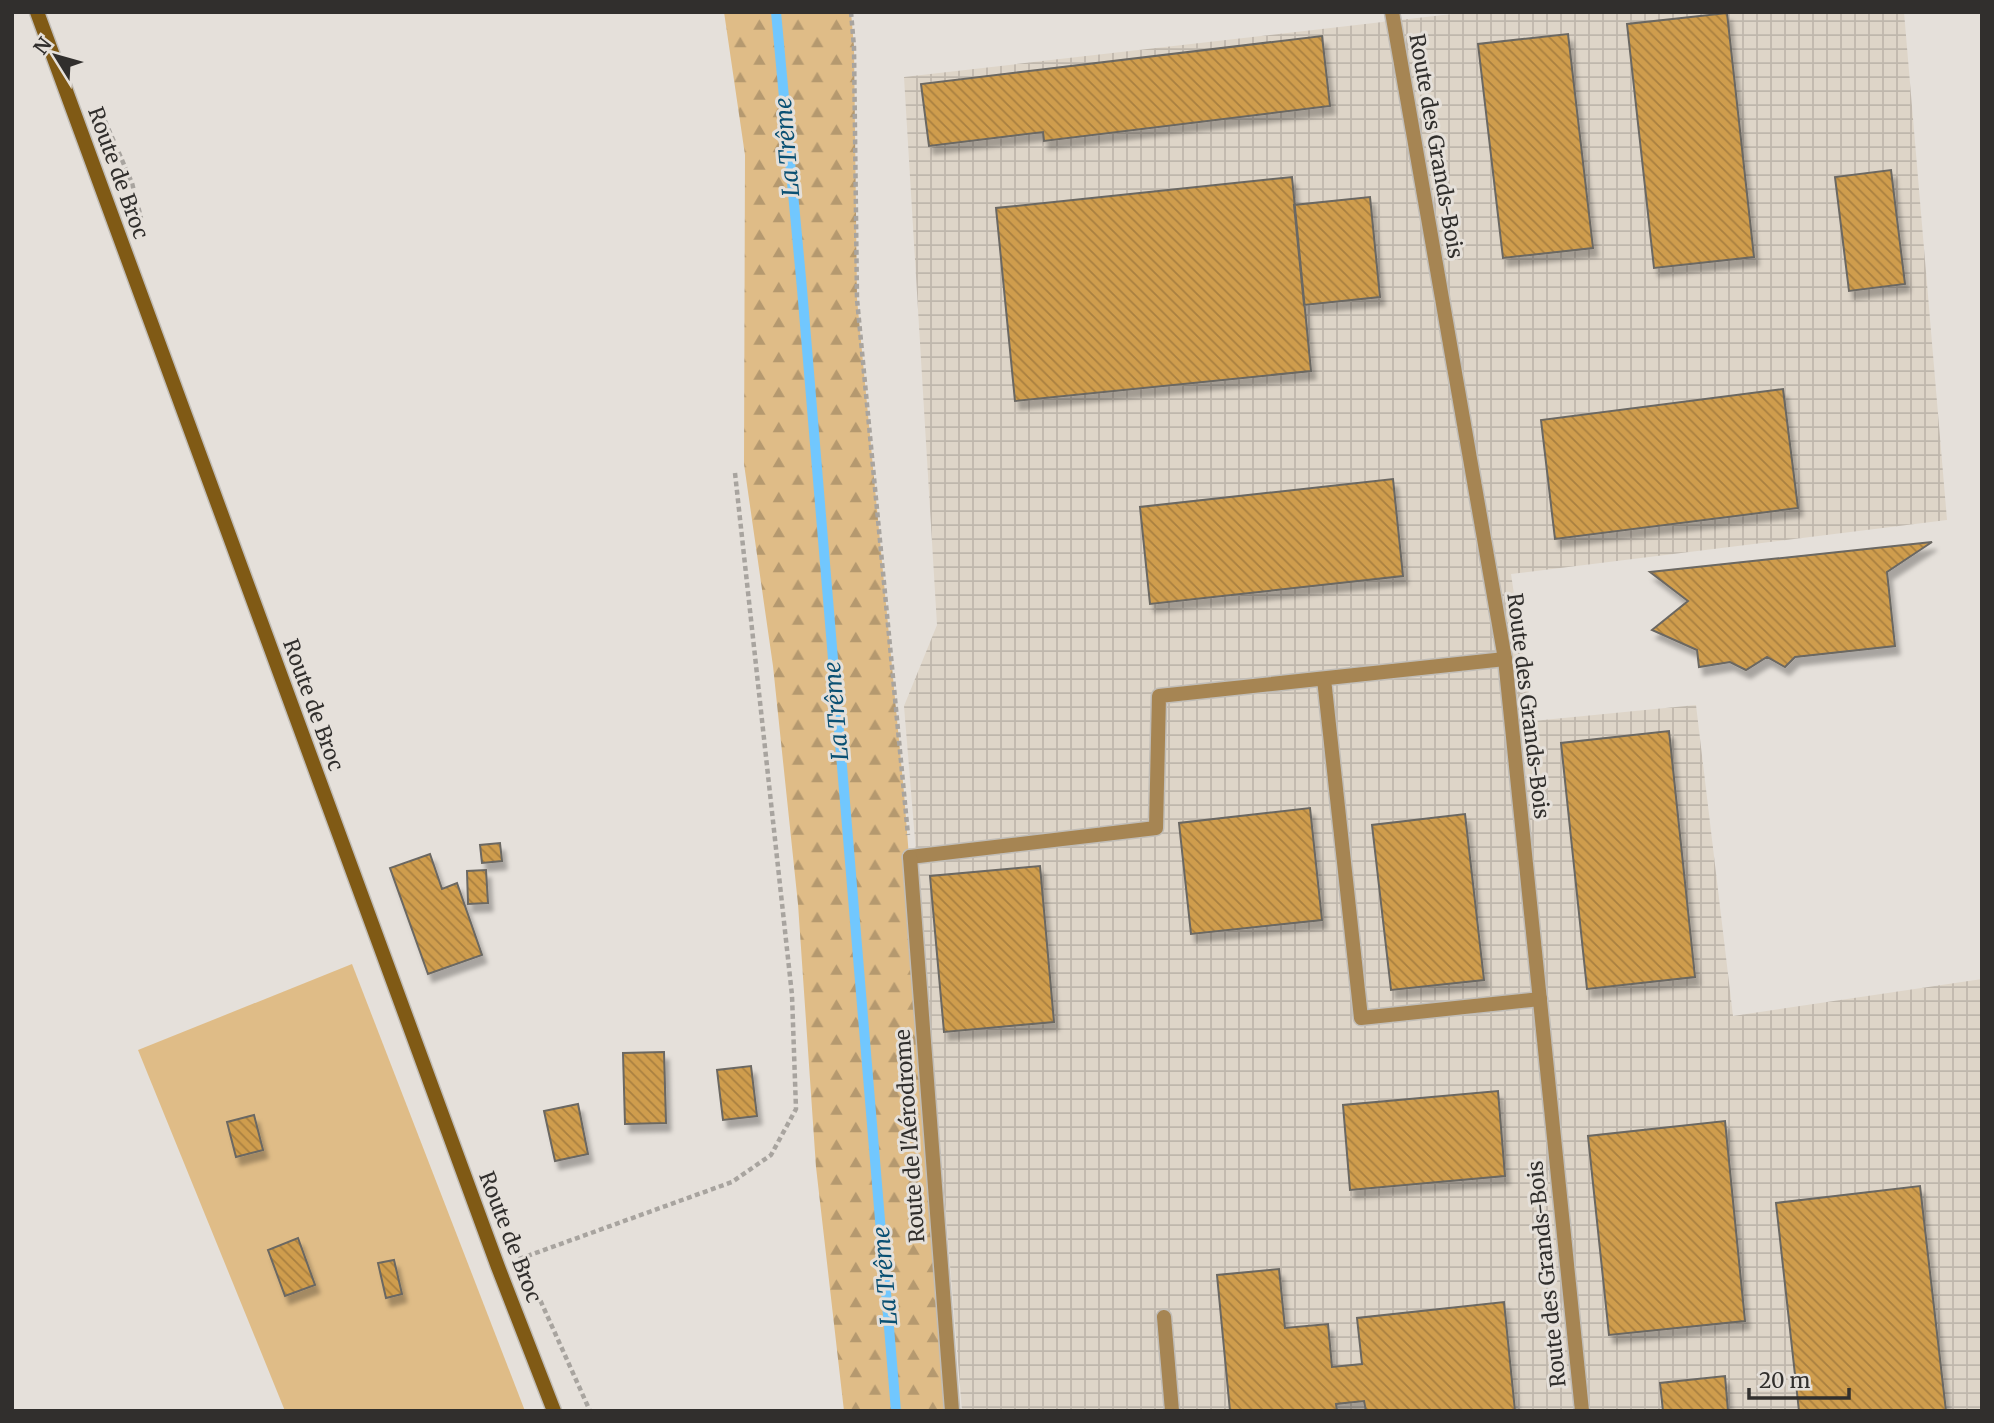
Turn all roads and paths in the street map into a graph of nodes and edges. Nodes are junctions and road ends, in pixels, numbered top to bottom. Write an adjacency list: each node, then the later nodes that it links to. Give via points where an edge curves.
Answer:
1 (37, 12): 9 (main road, Route de Broc)
2 (851, 12): 7 (path, via 857,299)
3 (1392, 12): 5 (street, Route des Grands-Bois)
4 (735, 473): 9 (path, via 792,995 796,1109 771,1155 732,1182)
5 (1505, 659): 6 (street); 8 (street, Route des Grands-Bois)
6 (1324, 679): 7 (street, via 1159,696 1156,828); 8 (street, via 1361,1018)
7 (910, 857): 12 (street, Route de l'Aérodrome)
8 (1540, 999): 14 (street, Route des Grands-Bois)
9 (498, 1267): 11 (main road, Route de Broc)
10 (1164, 1317): 13 (street)
11 (554, 1411)
12 (953, 1411)
13 (1172, 1411)
14 (1582, 1411)

